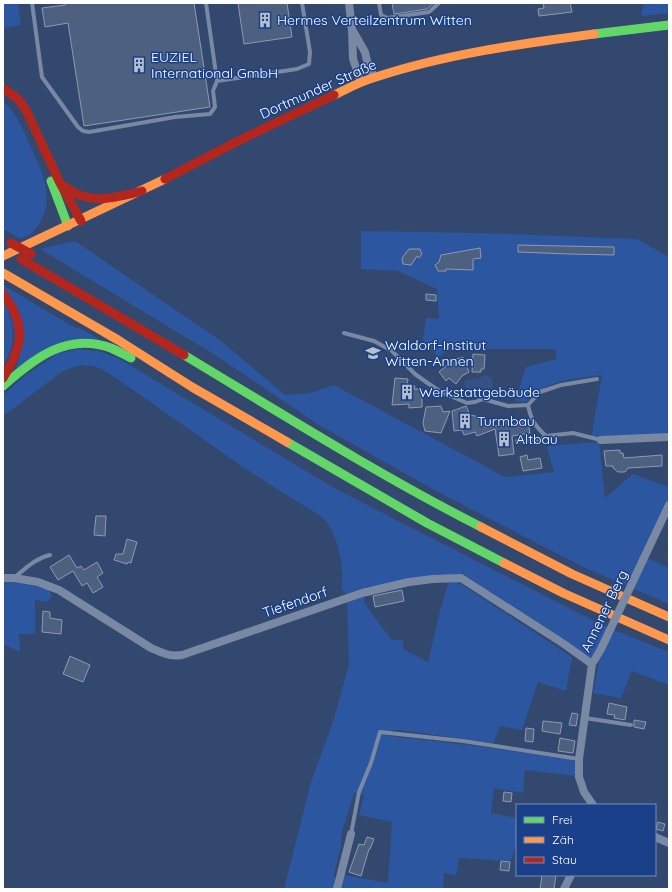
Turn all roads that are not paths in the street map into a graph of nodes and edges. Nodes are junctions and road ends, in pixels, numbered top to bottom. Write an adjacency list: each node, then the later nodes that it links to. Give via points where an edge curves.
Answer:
1 (32, 3): 10 (lane, via 42,77 78,128 83,131 210,114 215,107 213,91)
2 (206, 3): 10 (lane)
3 (302, 3): 10 (lane, via 310,52 309,64 297,69)
4 (348, 3): 8 (street)
5 (379, 3): 6 (lane, via 381,15 387,18 429,12)
6 (439, 3)
7 (669, 25): 9 (main road, Dortmunder Straße, via 485,50 430,61)
8 (352, 30): 9 (street, via 365,52); 11 (street, via 353,58)
9 (374, 77): 11 (main road, Dortmunder Straße)
10 (217, 81)
11 (361, 82): 15 (main road, Dortmunder Straße, via 238,140)
12 (3, 88): 14 (main road, via 18,99 26,110)
13 (3, 94): 17 (main road, via 21,111)
14 (60, 183): 15 (main road, via 73,194 94,200); 16 (main road)
15 (142, 191): 16 (main road, Dortmunder Straße)
16 (81, 220): 17 (main road, Dortmunder Straße)
17 (68, 226): 20 (main road, Dortmunder Straße)
18 (7, 241): 21 (main road, bridge, via 31,254)
19 (3, 249): 21 (main road)
20 (3, 256)
21 (40, 269): 38 (main road, via 436,504 572,574)
22 (3, 273): 28 (main road, via 118,340)
23 (3, 294): 25 (main road, via 11,302 18,317 20,330 20,342 12,365)
24 (344, 333): 29 (lane, via 374,341 392,351 429,384 467,403 483,399 508,406)
25 (3, 378)
26 (597, 380): 29 (lane, via 561,385 540,392)
27 (3, 386): 28 (main road, via 41,355 60,346 93,343 121,352 158,374)
28 (192, 387): 39 (main road, via 427,523 563,593)
29 (528, 405): 30 (lane, via 536,427)
30 (546, 436): 32 (lane, via 573,433); 33 (lane, via 540,440)
31 (669, 437): 32 (street)
32 (601, 440)
33 (517, 441)
34 (669, 505): 40 (street, Annener Berg, bridge)
35 (50, 555): 37 (lane, via 35,561)
36 (3, 578): 37 (street, Tiefendorf)
37 (14, 578): 40 (street, Tiefendorf, via 38,582 59,590 151,648 173,656 362,592 409,582 461,578)
38 (669, 617)
39 (669, 640)
40 (592, 664): 41 (street, Annener Berg)
41 (585, 718): 42 (lane); 43 (street, Annener Berg)
42 (631, 725)
43 (579, 759): 44 (street, Annener Berg, via 584,792); 45 (lane, via 463,741 380,732 372,763 360,792)
44 (592, 804)
45 (351, 834): 49 (street)
46 (656, 837): 47 (street)
47 (669, 843)
48 (570, 876): 50 (street)
49 (337, 889)
50 (564, 889)

